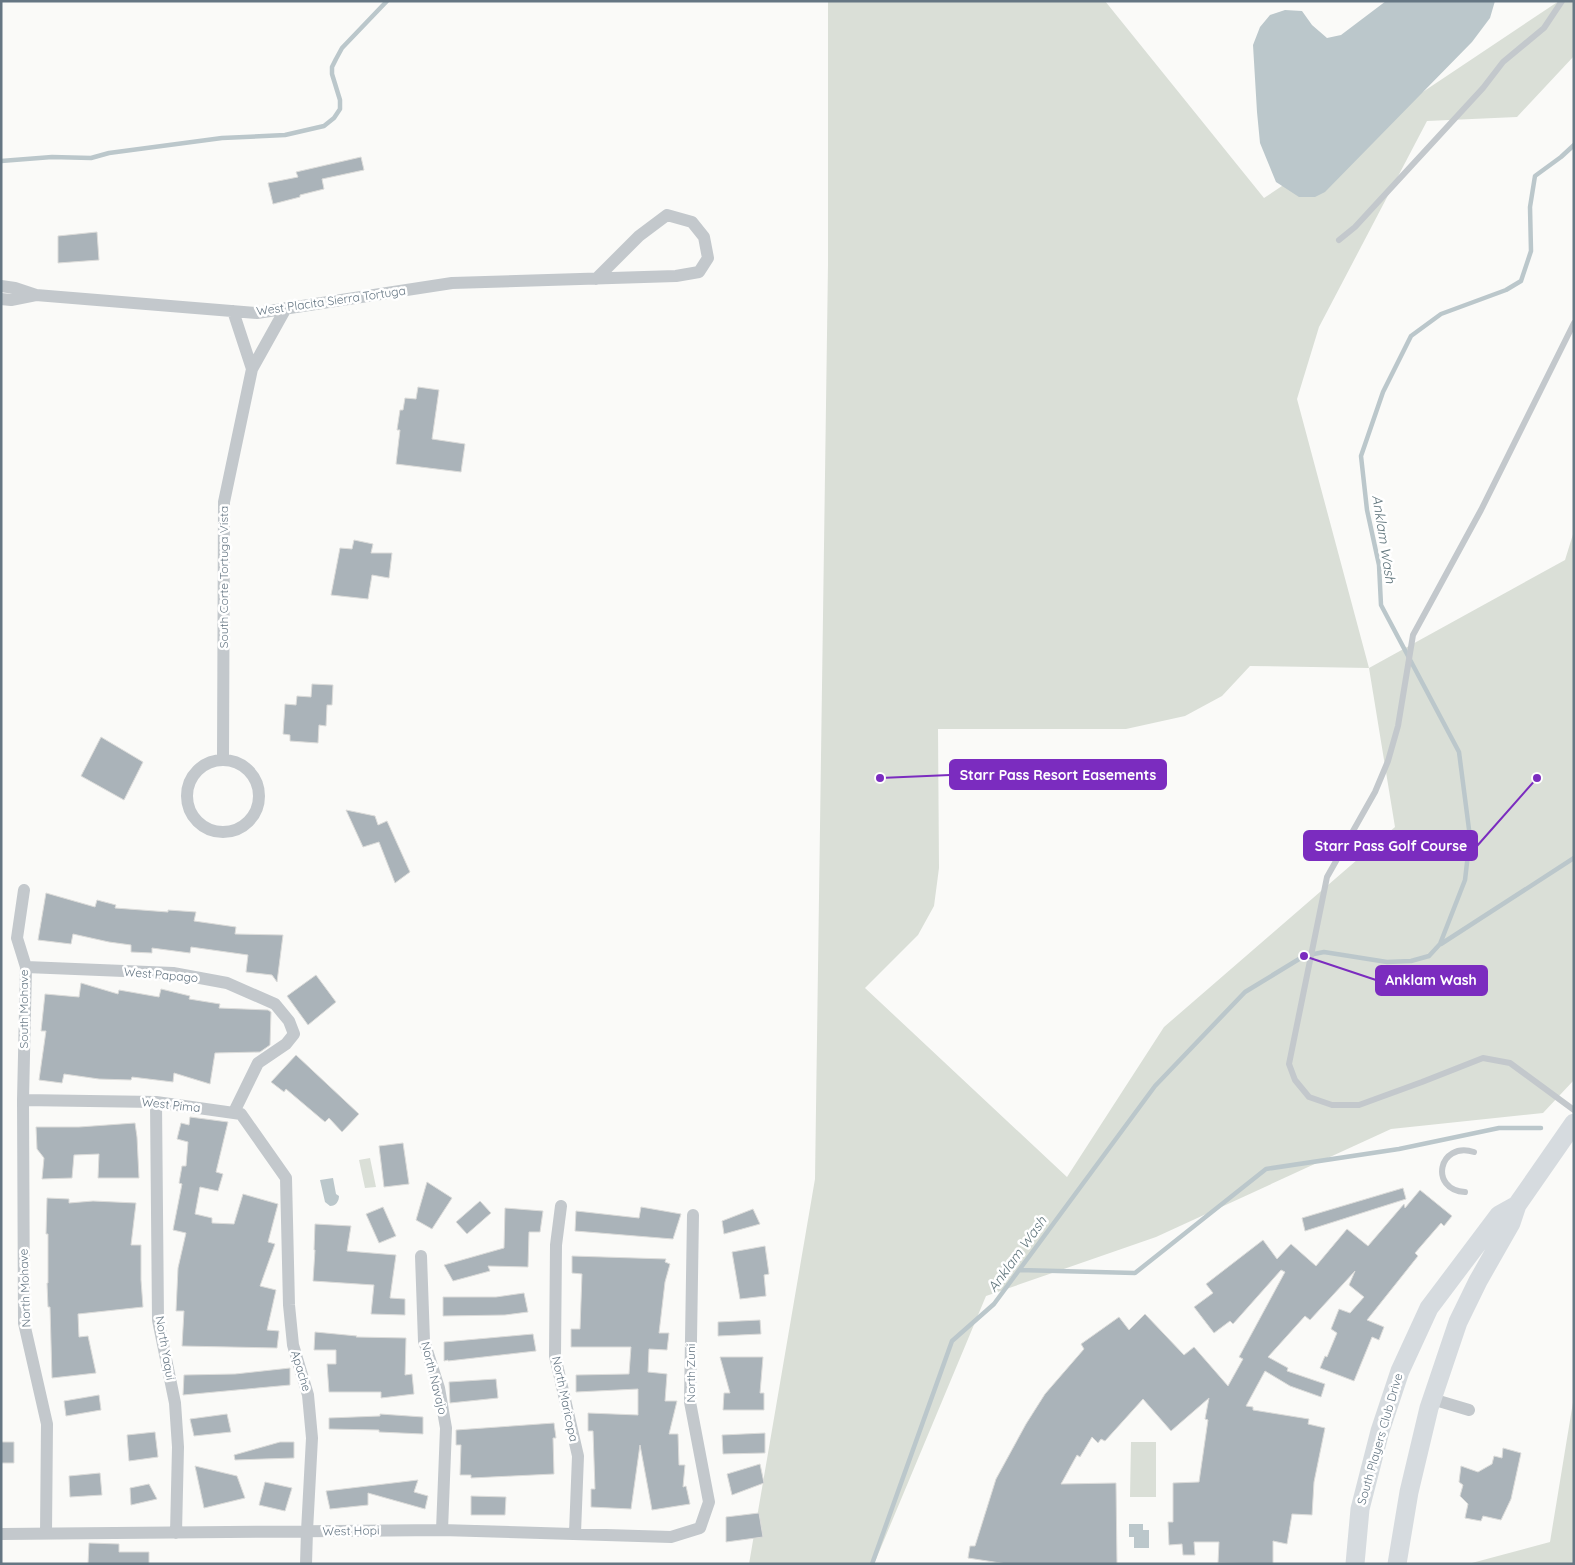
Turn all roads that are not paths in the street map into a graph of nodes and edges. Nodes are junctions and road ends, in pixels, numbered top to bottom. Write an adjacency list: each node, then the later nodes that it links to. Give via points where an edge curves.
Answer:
1 (1562, 1): 2 (lane, via 1544,28 1503,62 1362,220)
2 (1339, 240)
3 (596, 279): 3 (street, West Placita Sierra Tortuga, via 698,272 708,258 704,237 692,222 667,215 639,236); 7 (street, West Placita Sierra Tortuga, via 452,283)
4 (1, 286): 5 (street, West Placita Sierra Tortuga)
5 (36, 295): 6 (street, West Placita Sierra Tortuga); 8 (street, West Placita Sierra Tortuga)
6 (1, 299)
7 (286, 308): 8 (street, West Placita Sierra Tortuga); 10 (street)
8 (233, 311): 10 (street)
9 (1574, 323): 16 (lane, via 1481,510 1413,635 1398,726 1388,761 1376,792 1327,877 1289,1064 1295,1080 1309,1097 1332,1105 1359,1105 1483,1058 1510,1063)
10 (252, 369): 11 (street, South Corte Tortuga Vista, via 224,502)
11 (223, 759): 11 (street, via 206,764 193,775 187,797 195,818 215,831 226,832 238,829 256,812 259,788 246,768)
12 (24, 890): 13 (street, South Mohave, via 17,938)
13 (26, 966): 14 (street, South Mohave); 17 (street, West Papago, via 173,973 227,983 275,1004 289,1021 294,1034 286,1044 258,1063)
14 (23, 1100): 15 (street, West Pima); 33 (street, North Mohave, via 24,1323 47,1424)
15 (156, 1102): 17 (street, West Pima); 30 (street, North Yaqui, via 158,1320 176,1412)
16 (1574, 1110)
17 (234, 1112): 29 (street, Apache, via 241,1114 286,1178 292,1337 308,1395 312,1438)
18 (1574, 1123): 21 (street, South Players Club Drive)
19 (1474, 1152): 20 (lane, via 1456,1151 1443,1163 1446,1183 1458,1192)
20 (1465, 1192)
21 (1517, 1205): 25 (street, South Players Club Drive, via 1511,1223 1458,1322); 35 (street, South Players Club Drive, via 1499,1215 1429,1308 1400,1371 1380,1430 1360,1509)
22 (561, 1206): 31 (street, North Maricopa, via 556,1245 555,1356 578,1456)
23 (693, 1215): 27 (street, North Zuni, via 690,1402 709,1502)
24 (421, 1256): 28 (street, North Navajo, via 424,1341 446,1428)
25 (1432, 1399): 26 (street); 36 (street, South Players Club Drive, via 1409,1492)
26 (1469, 1410)
27 (700, 1528): 31 (street, West Hopi, via 671,1536)
28 (442, 1530): 29 (street, West Hopi); 31 (street, West Hopi)
29 (307, 1531): 30 (street, West Hopi); 34 (street, Apache)
30 (176, 1533): 33 (street, West Hopi)
31 (575, 1533)
32 (1, 1534): 33 (street, West Hopi)
33 (46, 1534)
34 (306, 1564)
35 (1355, 1564)
36 (1397, 1564)

